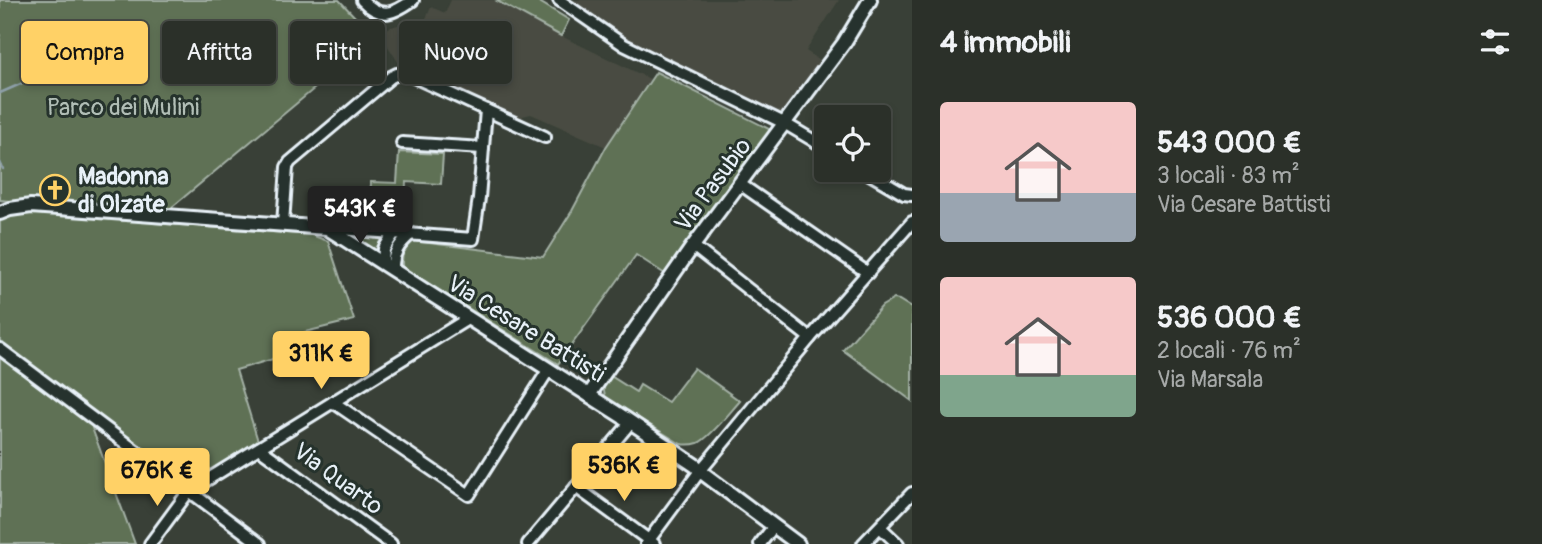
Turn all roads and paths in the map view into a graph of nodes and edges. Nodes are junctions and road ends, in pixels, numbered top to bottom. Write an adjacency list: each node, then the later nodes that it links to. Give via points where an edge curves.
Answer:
1 (362, 0): 2 (street, via 372,11 386,14)
2 (413, 0)
3 (559, 0): 6 (street, via 624,45)
4 (870, 0): 6 (street, Via Pasubio)
5 (486, 110): 7 (street); 10 (street); 16 (street, via 405,74 391,77 290,162)
6 (784, 123): 8 (street); 12 (street, Via Pasubio)
7 (545, 137)
8 (814, 141)
9 (402, 143): 10 (street)
10 (483, 148): 19 (street, via 473,239)
11 (884, 182): 13 (street)
12 (740, 184): 20 (street, Via Pasubio); 22 (street)
13 (912, 195)
14 (0, 213): 16 (street, Via Cesare Battisti, via 32,206)
15 (912, 222): 22 (street)
16 (283, 224): 17 (street, Via Cesare Battisti)
17 (327, 228): 18 (street); 21 (street, Via Cesare Battisti)
18 (394, 233): 19 (street); 21 (street, via 384,249)
19 (411, 234): 21 (street)
20 (693, 246): 24 (street); 27 (street, Via Pasubio)
21 (388, 267): 23 (street, Via Cesare Battisti)
22 (868, 273): 24 (street)
23 (469, 318): 26 (street, Via Cesare Battisti); 28 (street)
24 (810, 338): 31 (street)
25 (0, 349): 33 (street)
26 (548, 369): 27 (street, Via Cesare Battisti); 28 (street, via 469,495)
27 (589, 395): 29 (street, Via Cesare Battisti)
28 (333, 402): 30 (street)
29 (631, 422): 31 (street, Via Cesare Battisti); 32 (street)
30 (260, 447): 33 (street); 40 (street, Via Quarto)
31 (700, 471): 35 (street, Via Cesare Battisti); 37 (street)
32 (576, 487): 37 (street); 41 (street)
33 (189, 491): 38 (street); 39 (street)
34 (912, 493): 36 (street)
35 (774, 526): 42 (street); 43 (street, Via Cesare Battisti)
36 (880, 527): 44 (street); 45 (street)
37 (650, 543)
38 (150, 544)
39 (260, 544)
40 (391, 544)
41 (528, 544)
42 (760, 544)
43 (799, 544)
44 (863, 544)
45 (898, 544)

